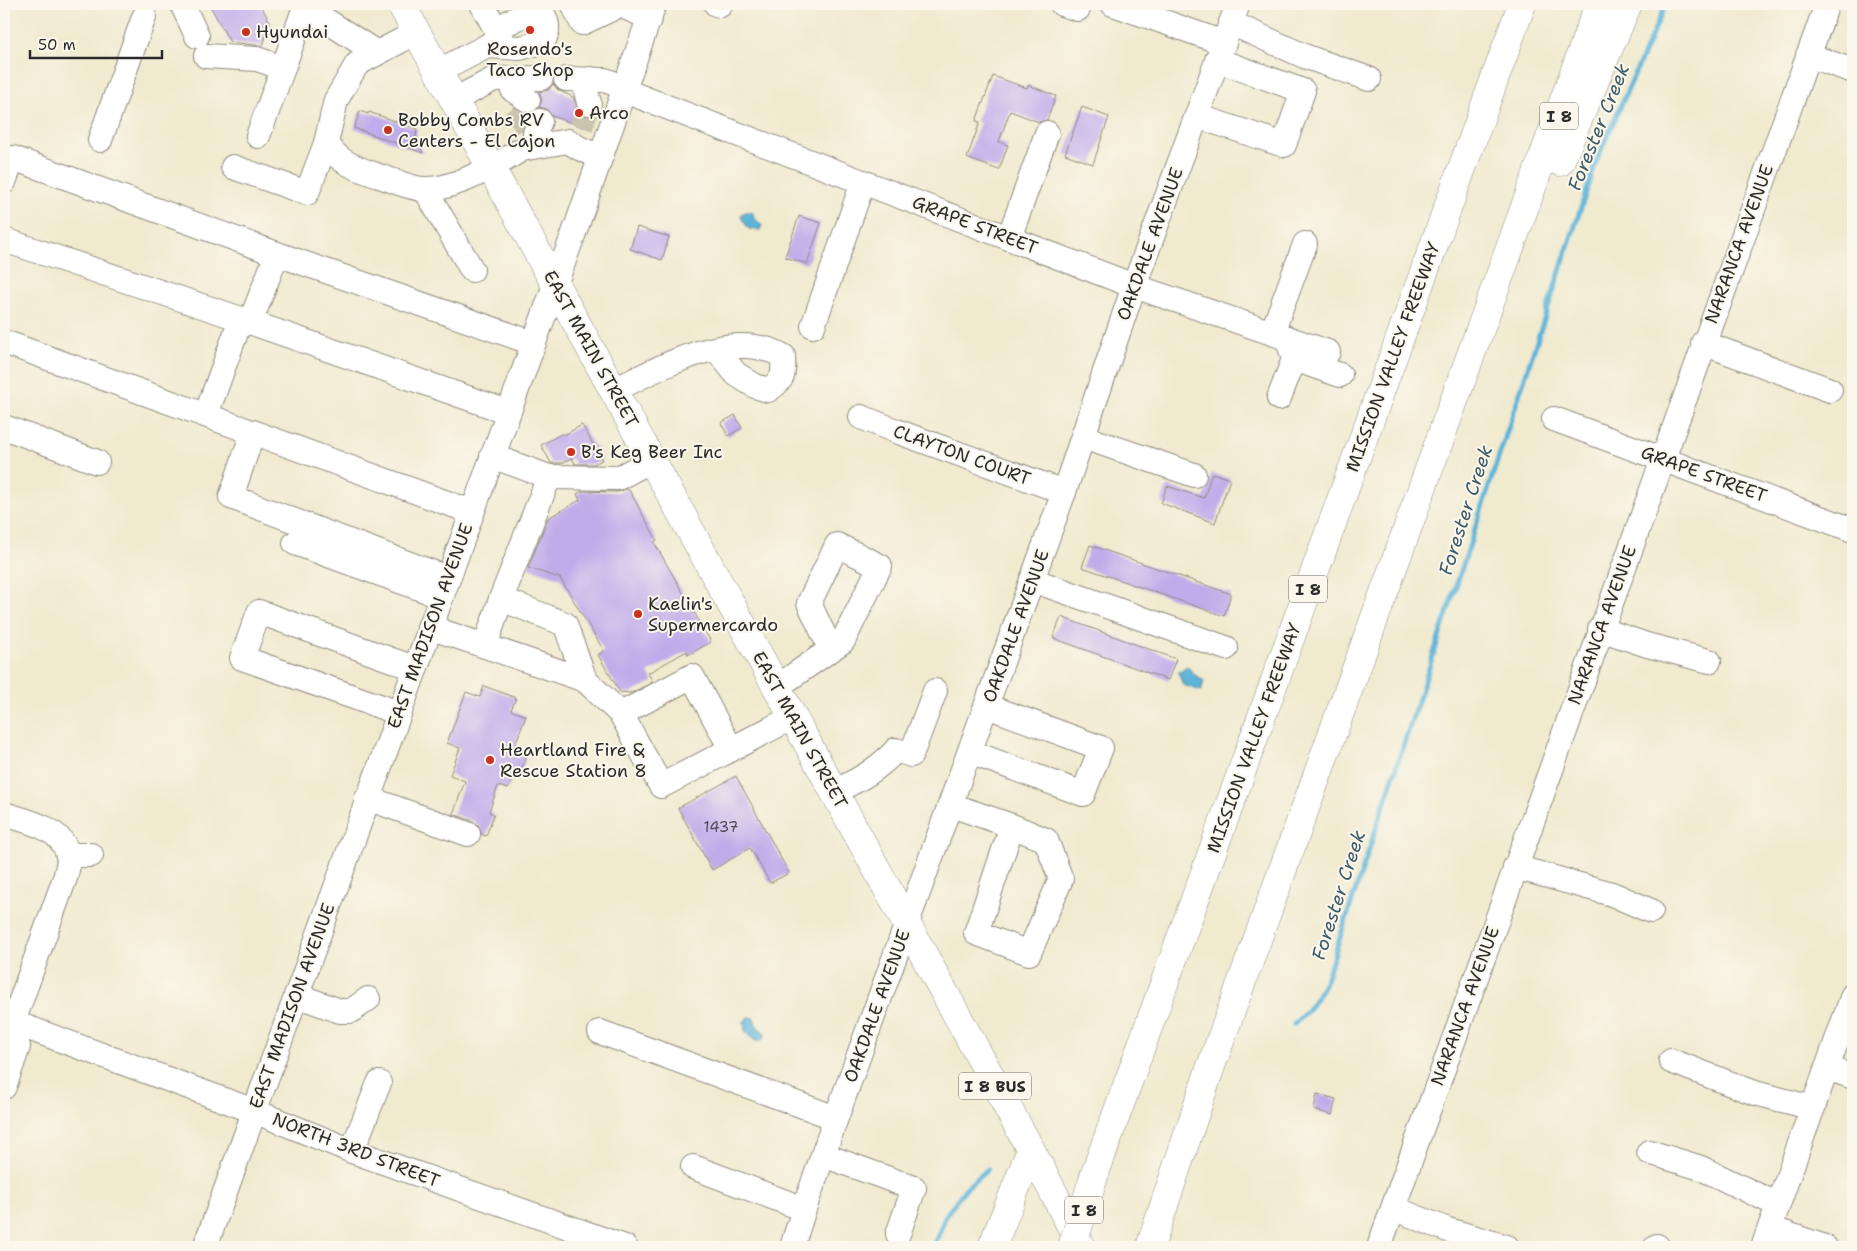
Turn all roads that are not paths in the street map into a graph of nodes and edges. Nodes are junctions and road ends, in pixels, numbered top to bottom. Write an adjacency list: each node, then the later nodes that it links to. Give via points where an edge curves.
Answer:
1 (182, 4): 20 (street, via 201,46)
2 (401, 4): 17 (main road, EAST MAIN STREET / I 8 BUS)
3 (482, 4): 21 (street, via 491,38)
4 (573, 4): 14 (street, via 582,23 620,5)
5 (1062, 4): 6 (street, via 1078,9)
6 (1080, 4)
7 (1113, 4): 16 (street)
8 (1502, 4): 42 (main road)
9 (1522, 4): 42 (main road, MISSION VALLEY FREEWAY / I 8)
10 (1599, 4): 39 (main road, I 8)
11 (1628, 4): 39 (main road, via 1558,167)
12 (1827, 4): 19 (street, NARANCA AVENUE)
13 (306, 5): 18 (street); 20 (street)
14 (652, 11): 25 (street, EAST MADISON AVENUE)
15 (144, 17): 31 (street)
16 (1231, 23): 24 (street, via 1304,56); 28 (street, OAKDALE AVENUE); 28 (street, via 1302,91 1284,145)
17 (417, 32): 18 (street); 21 (main road, EAST MAIN STREET / I 8 BUS)
18 (377, 53): 32 (street, via 357,64 336,100)
19 (1808, 55): 22 (street); 53 (street, NARANCA AVENUE)
20 (283, 68): 30 (street)
21 (438, 71): 27 (main road, EAST MAIN STREET / I 8 BUS)
22 (1853, 71)
23 (541, 78): 27 (street, via 517,94 494,79)
24 (1369, 79)
25 (625, 89): 26 (street, GRAPE STREET, via 605,80); 33 (street, EAST MADISON AVENUE); 37 (street, GRAPE STREET)
26 (582, 90)
27 (454, 100): 35 (main road, EAST MAIN STREET / I 8 BUS)
28 (1197, 116): 47 (street, OAKDALE AVENUE)
29 (1046, 133): 40 (street)
30 (258, 136)
31 (100, 140)
32 (326, 143): 34 (street, via 307,193); 38 (street, via 333,154 352,167)
33 (600, 158): 35 (street, via 579,148 572,130 536,132 522,149); 46 (street, EAST MADISON AVENUE)
34 (234, 167)
35 (492, 168): 38 (street, via 442,187); 46 (main road, EAST MAIN STREET / I 8 BUS)
36 (4, 182): 44 (street, via 12,158)
37 (863, 182): 40 (street, GRAPE STREET); 49 (street)
38 (425, 189): 45 (street)
39 (1518, 228): 134 (main road, I 8, via 1215,1057)
40 (1009, 238): 47 (street, GRAPE STREET)
41 (4, 240): 48 (street)
42 (1435, 240): 132 (main road, MISSION VALLEY FREEWAY / I 8, bridge, via 1095,1173)
43 (1305, 244): 52 (street)
44 (277, 254): 48 (street); 51 (street)
45 (472, 270)
46 (555, 283): 51 (street, EAST MADISON AVENUE); 57 (main road, EAST MAIN STREET / I 8 BUS)
47 (1134, 286): 52 (street, GRAPE STREET); 66 (street, OAKDALE AVENUE)
48 (245, 321): 60 (street); 61 (street)
49 (813, 326)
50 (4, 342): 61 (street)
51 (533, 343): 60 (street, EAST MADISON AVENUE)
52 (1284, 343): 55 (street, GRAPE STREET); 56 (street); 59 (street)
53 (1703, 344): 58 (street); 68 (street, NARANCA AVENUE)
54 (716, 350): 57 (street, via 699,352 668,364)
55 (1328, 352)
56 (1340, 375)
57 (614, 390): 69 (main road, EAST MAIN STREET / I 8 BUS)
58 (1830, 390)
59 (1279, 398)
60 (508, 412): 67 (street, EAST MADISON AVENUE)
61 (206, 415): 65 (street)
62 (861, 417): 73 (street, CLAYTON COURT)
63 (1554, 420): 68 (street, GRAPE STREET)
64 (4, 427): 70 (street)
65 (253, 432): 74 (street); 78 (street, via 230,497)
66 (1083, 437): 71 (street); 73 (street, OAKDALE AVENUE)
67 (492, 456): 72 (street); 74 (street, EAST MADISON AVENUE)
68 (1663, 458): 75 (street, GRAPE STREET); 81 (street, NARANCA AVENUE)
69 (652, 460): 72 (street, via 618,478); 88 (main road, EAST MAIN STREET / I 8 BUS)
70 (97, 462)
71 (1194, 475)
72 (549, 477): 79 (street)
73 (1064, 492): 77 (street, OAKDALE AVENUE)
74 (472, 512): 78 (street, EAST MADISON AVENUE)
75 (1853, 530)
76 (295, 543): 78 (street)
77 (1032, 580): 83 (street); 90 (street, OAKDALE AVENUE)
78 (444, 587): 80 (street, EAST MADISON AVENUE)
79 (501, 599): 82 (street); 87 (street, via 565,624)
80 (429, 627): 82 (street); 86 (street, EAST MADISON AVENUE)
81 (1600, 629): 85 (street); 102 (street, NARANCA AVENUE)
82 (485, 646): 87 (street)
83 (1226, 648)
84 (831, 650): 88 (street)
85 (1709, 662)
86 (414, 668): 91 (street, EAST MADISON AVENUE); 91 (street, via 259,612 242,658)
87 (585, 680): 92 (street)
88 (777, 687): 93 (main road, EAST MAIN STREET / I 8 BUS)
89 (934, 691): 96 (street, via 911,755 896,750 870,773)
90 (986, 706): 95 (street, OAKDALE AVENUE); 95 (street, via 1101,748 1083,794)
91 (399, 712): 97 (street, EAST MADISON AVENUE)
92 (621, 714): 94 (street, via 661,786); 94 (street, via 692,676)
93 (793, 717): 94 (street); 96 (main road, EAST MAIN STREET / I 8 BUS)
94 (731, 749)
95 (970, 752): 98 (street, OAKDALE AVENUE)
96 (834, 792): 104 (main road, EAST MAIN STREET / I 8 BUS)
97 (367, 798): 101 (street); 105 (street, EAST MADISON AVENUE)
98 (951, 805): 100 (street); 104 (street, OAKDALE AVENUE)
99 (4, 814): 108 (street, via 46,827 74,851)
100 (1012, 826): 100 (street, via 1046,840 1061,879 1029,953 976,933)
101 (468, 834)
102 (1515, 868): 103 (street, via 1612,894); 124 (street, NARANCA AVENUE)
103 (1651, 911)
104 (907, 925): 117 (street, OAKDALE AVENUE); 118 (main road, EAST MAIN STREET / I 8 BUS)
105 (296, 995): 107 (street, via 340,1011 351,1011); 116 (street, EAST MADISON AVENUE)
106 (1853, 997): 111 (street)
107 (368, 999)
108 (8, 1020): 114 (street, via 18,1047); 116 (street, NORTH 3RD STREET)
109 (600, 1032): 117 (street)
110 (1671, 1061): 115 (street, via 1755,1093)
111 (1827, 1068): 112 (street); 115 (street)
112 (1853, 1077)
113 (379, 1083): 119 (street)
114 (4, 1087)
115 (1813, 1108): 123 (street)
116 (254, 1111): 119 (street, NORTH 3RD STREET); 128 (street, EAST MADISON AVENUE)
117 (836, 1118): 121 (street, OAKDALE AVENUE)
118 (1031, 1150): 131 (main road); 133 (main road, EAST MAIN STREET / I 8 BUS)
119 (352, 1151): 129 (street, NORTH 3RD STREET)
120 (1648, 1152): 123 (street, via 1701,1168)
121 (823, 1154): 125 (street, OAKDALE AVENUE); 126 (street, via 914,1188)
122 (693, 1167): 125 (street)
123 (1778, 1205): 127 (street)
124 (1393, 1208): 135 (street, NARANCA AVENUE); 136 (street, via 1448,1230)
125 (804, 1209): 130 (street, OAKDALE AVENUE)
126 (898, 1234)
127 (1766, 1237): 137 (street)
128 (205, 1247)
129 (626, 1247)
130 (792, 1247)
131 (992, 1247)
132 (1072, 1247)
133 (1082, 1247)
134 (1150, 1247)
135 (1379, 1247)
136 (1507, 1247)
137 (1825, 1247)

